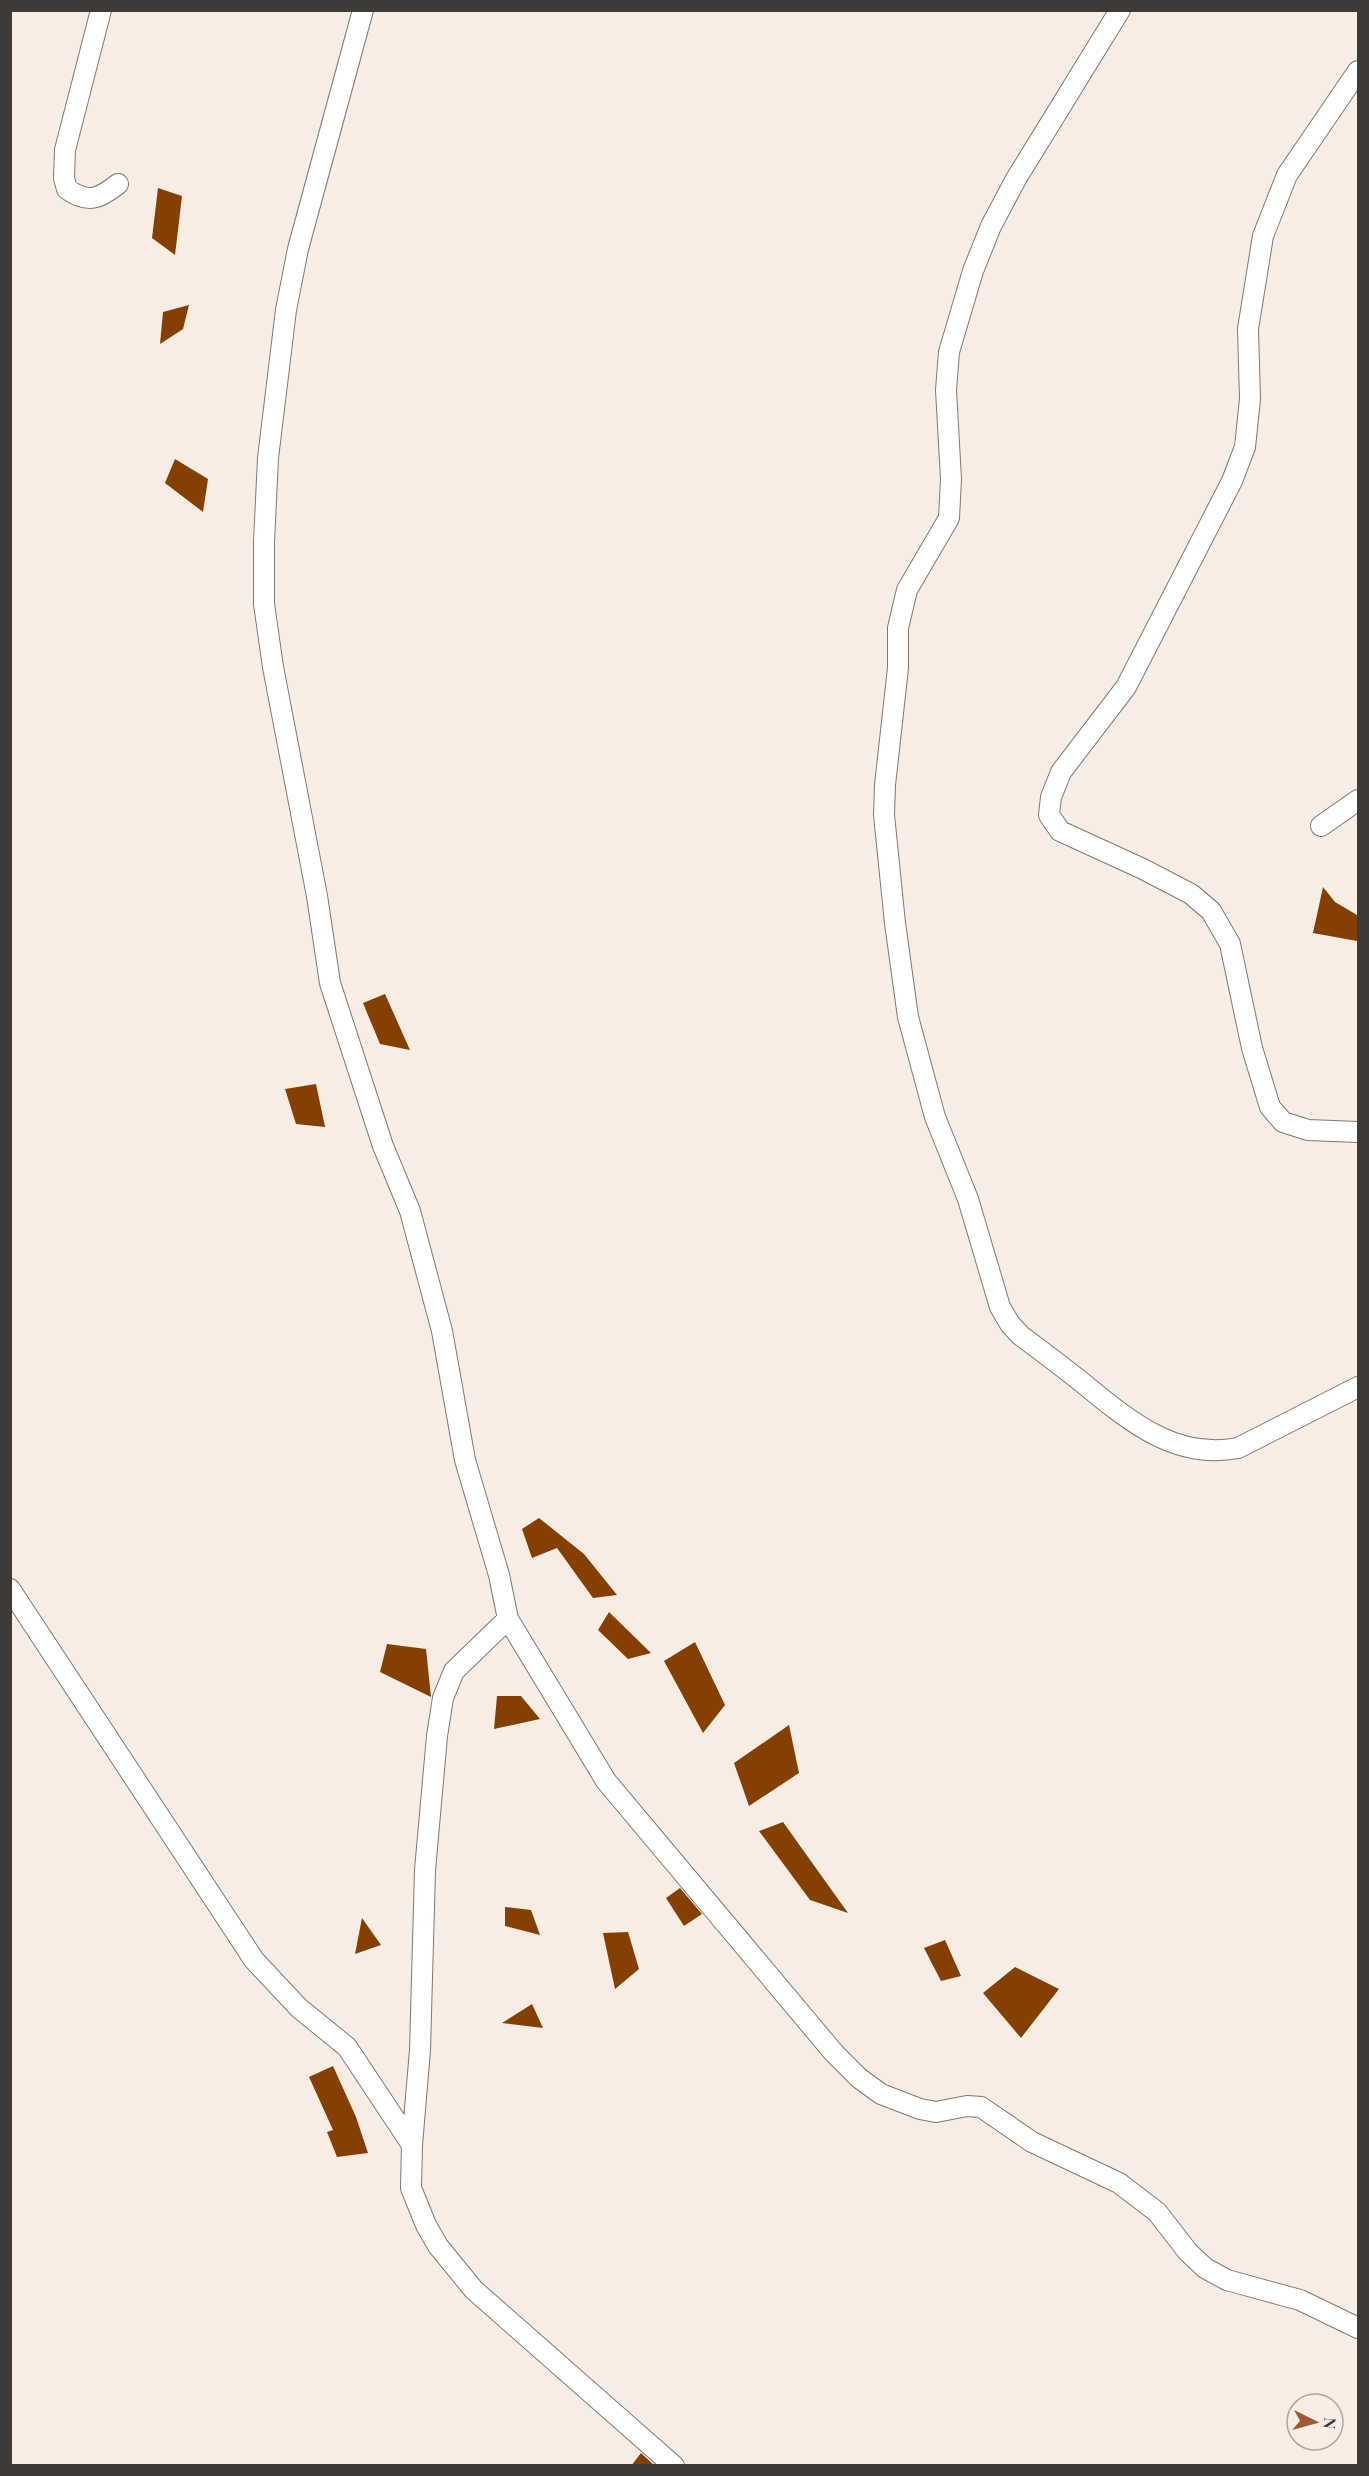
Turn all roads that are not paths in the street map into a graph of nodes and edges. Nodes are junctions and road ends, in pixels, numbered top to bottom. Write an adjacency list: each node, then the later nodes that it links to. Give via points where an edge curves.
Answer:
1 (101, 10): 5 (street, via 66,150 64,177 66,189 89,198 102,197)
2 (363, 10): 11 (street, via 300,238 286,310 268,458 264,604 330,983 383,1146 410,1211 442,1331 465,1460)
3 (1120, 10): 9 (street, via 991,225 949,352 949,518 902,602 885,784 886,842 908,1017 935,1117 968,1199 1000,1307 1020,1335 1131,1423 1200,1451 1238,1448)
4 (1359, 70): 8 (street, via 1287,175 1263,236 1248,329 1250,399 1245,447 1232,481 1126,687 1061,772 1050,797 1049,815 1060,831 1191,894 1211,911 1230,944 1252,1048 1270,1107 1283,1122 1308,1130)
5 (118, 184)
6 (1359, 800): 7 (street)
7 (1321, 826)
8 (1359, 1132)
9 (1359, 1387)
10 (10, 1588): 12 (street, via 254,1960 299,2008 346,2047)
11 (508, 1619): 12 (street, via 454,1671 443,1698 425,1870 420,2050); 13 (street, via 606,1781 859,2078 881,2094 920,2109 936,2112 981,2107 1032,2142 1119,2183 1157,2212 1205,2268 1227,2280 1300,2300)
12 (412, 2145): 14 (street, via 411,2188 416,2205 456,2269 496,2311)
13 (1359, 2328)
14 (674, 2466)

